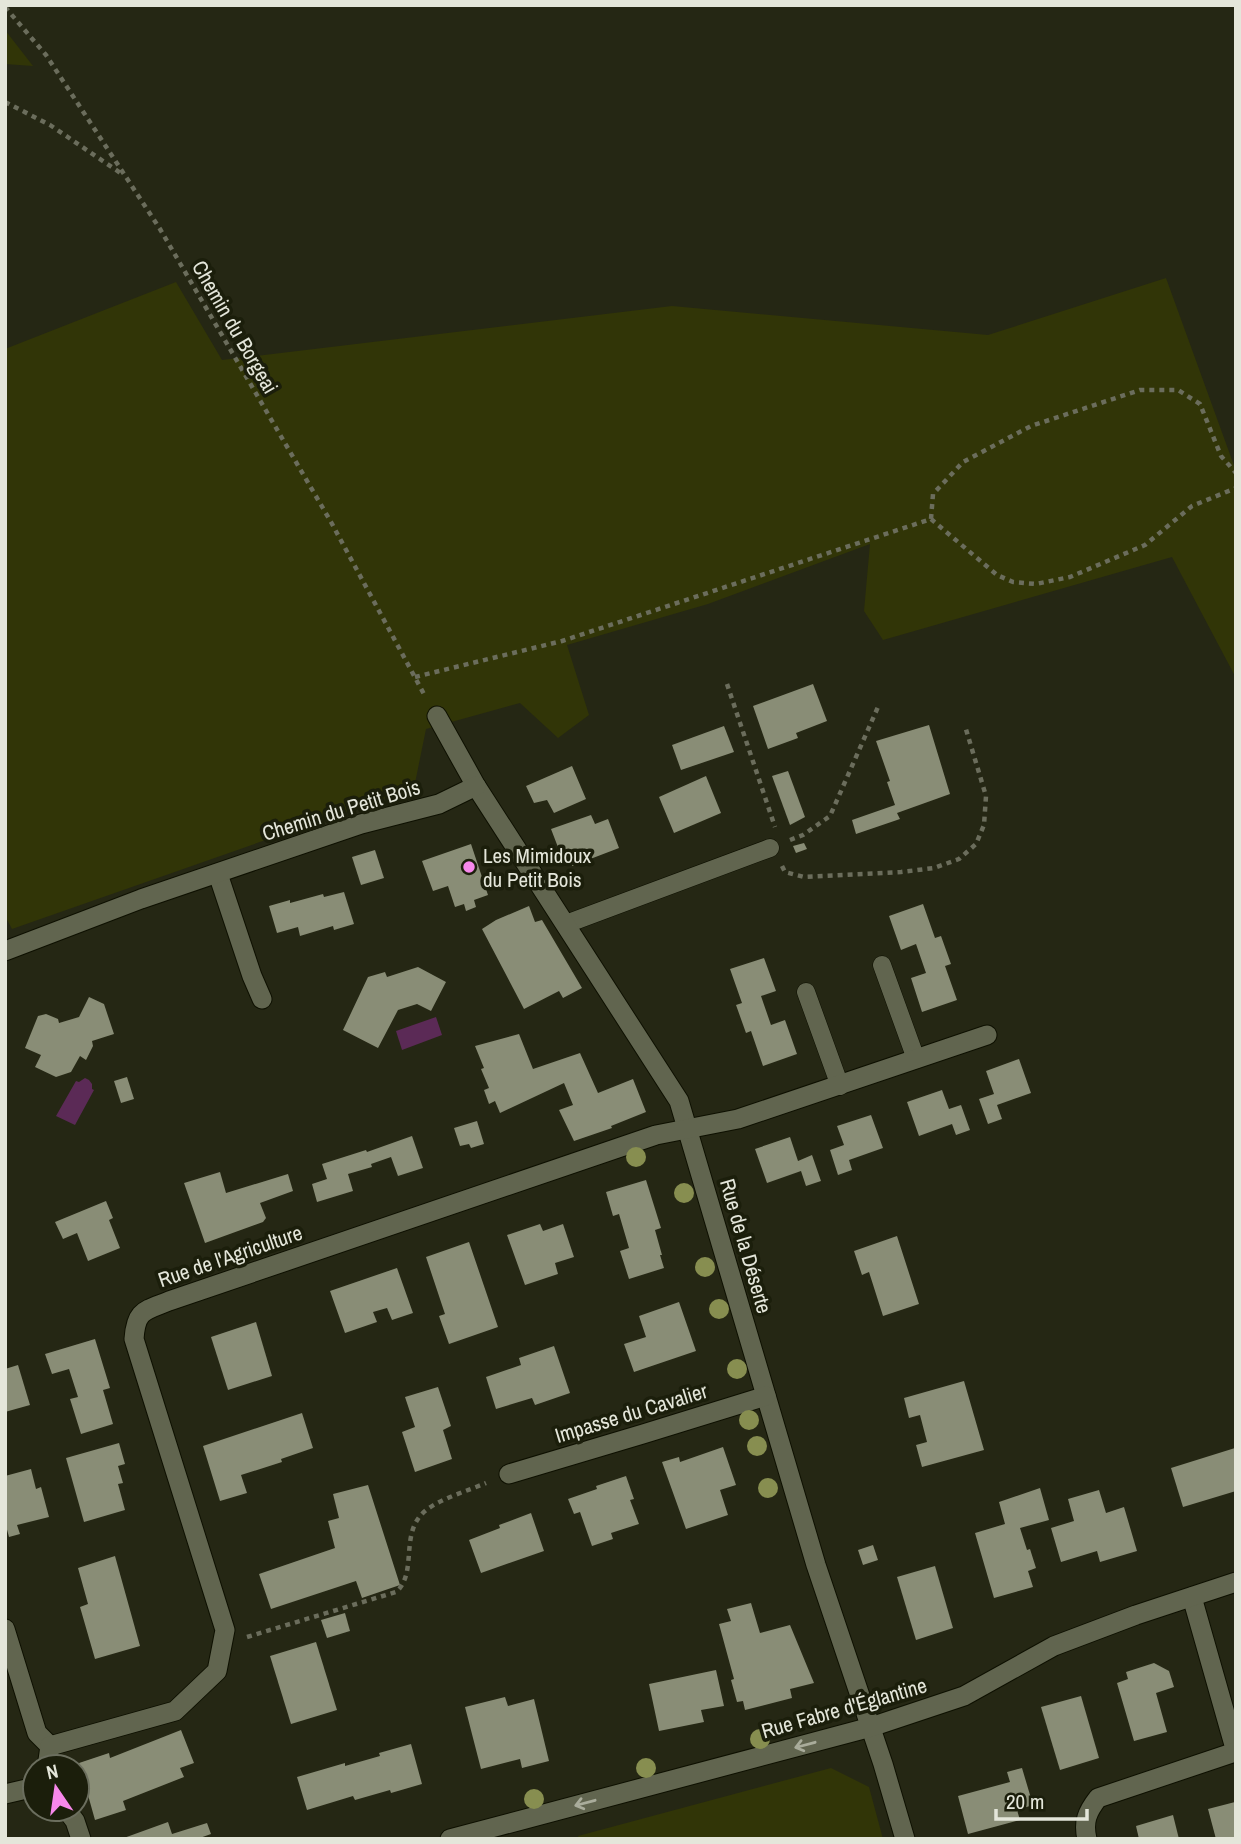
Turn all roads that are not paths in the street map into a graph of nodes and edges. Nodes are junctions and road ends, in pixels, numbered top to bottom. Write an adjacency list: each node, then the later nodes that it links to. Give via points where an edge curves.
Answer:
1 (436, 716): 2 (street, Rue de la Déserte)
2 (476, 786): 4 (street, Chemin du Petit Bois, via 439,804 361,824); 5 (street, Rue de la Déserte)
3 (770, 848): 5 (lane)
4 (218, 874): 6 (street, Chemin du Petit Bois); 9 (street)
5 (566, 925): 13 (street, Rue de la Déserte, via 679,1101)
6 (5, 951)
7 (883, 965): 11 (lane)
8 (806, 992): 12 (lane)
9 (262, 999)
10 (986, 1035): 11 (street)
11 (916, 1059): 12 (street)
12 (840, 1086): 13 (street, via 738,1119)
13 (689, 1128): 14 (street, Rue de la Déserte); 20 (street, Rue de l'Agriculture, via 656,1135 142,1311 134,1339 225,1630 217,1671 175,1711)
14 (766, 1396): 15 (street, Impasse du Cavalier); 19 (street, Rue de la Déserte)
15 (509, 1474)
16 (1236, 1582): 17 (street, Rue Fabre d'Églantine)
17 (1192, 1597): 19 (street, Rue Fabre d'Églantine, via 1054,1646 964,1696); 21 (street)
18 (5, 1629): 20 (street, via 37,1733)
19 (871, 1727): 23 (street, Rue Fabre d'Églantine, one-way to 23); 24 (street, Rue de la Déserte)
20 (50, 1746): 22 (street)
21 (1236, 1752): 25 (street, via 1098,1798 1087,1812)
22 (49, 1753)
23 (450, 1839)
24 (905, 1839)
25 (1087, 1839)

